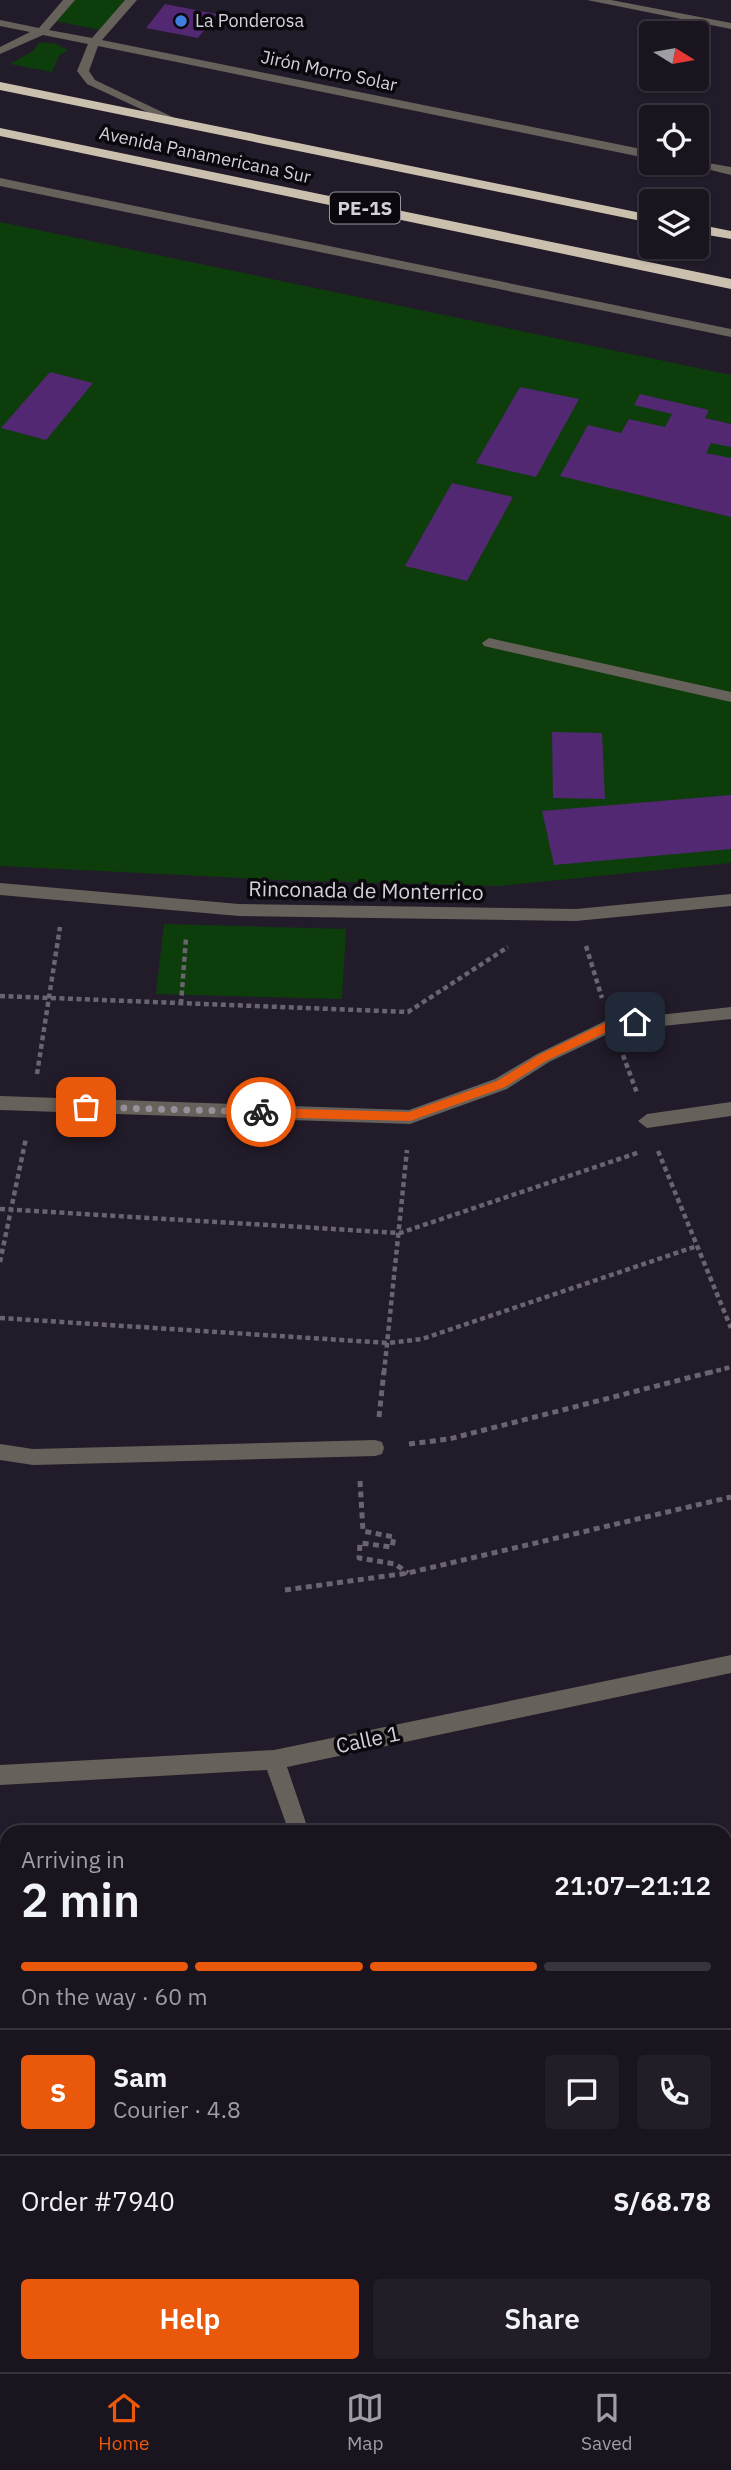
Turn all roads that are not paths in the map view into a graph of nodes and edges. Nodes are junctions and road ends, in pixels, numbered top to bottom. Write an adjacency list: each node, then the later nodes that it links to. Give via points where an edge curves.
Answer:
1 (69, 0): 6 (street)
2 (131, 0): 7 (street)
3 (593, 0): 5 (street)
4 (0, 23): 6 (street, Jirón Morro Solar)
5 (731, 26)
6 (41, 31): 7 (street, Jirón Morro Solar); 8 (street)
7 (96, 41): 10 (street, via 84,60 83,71 91,82); 12 (street, Jirón Morro Solar)
8 (0, 51)
9 (0, 86): 10 (highway, Avenida Panamericana Sur / PE-1S)
10 (177, 122): 16 (highway, Avenida Panamericana Sur / PE-1S)
11 (0, 132): 19 (highway, Avenida Panamericana Sur / PE-1S)
12 (639, 153)
13 (709, 167): 14 (street)
14 (731, 171)
15 (0, 182): 20 (street)
16 (639, 217)
17 (709, 231): 18 (highway)
18 (731, 235)
19 (731, 284)
20 (731, 334)
21 (489, 643): 22 (street)
22 (731, 697)
23 (0, 889): 24 (street, Rinconada de Monterrico, via 239,910 558,915)
24 (731, 900)
25 (731, 1013): 26 (street, via 611,1025 542,1058 501,1084 410,1116)
26 (0, 1103)
27 (731, 1109): 28 (street)
28 (647, 1121)
29 (366, 1448): 30 (street, via 33,1457)
30 (0, 1452)
31 (731, 1664): 32 (street, Calle 1)
32 (274, 1760): 33 (street, Calle 1); 34 (street)
33 (0, 1775)
34 (297, 1825)

